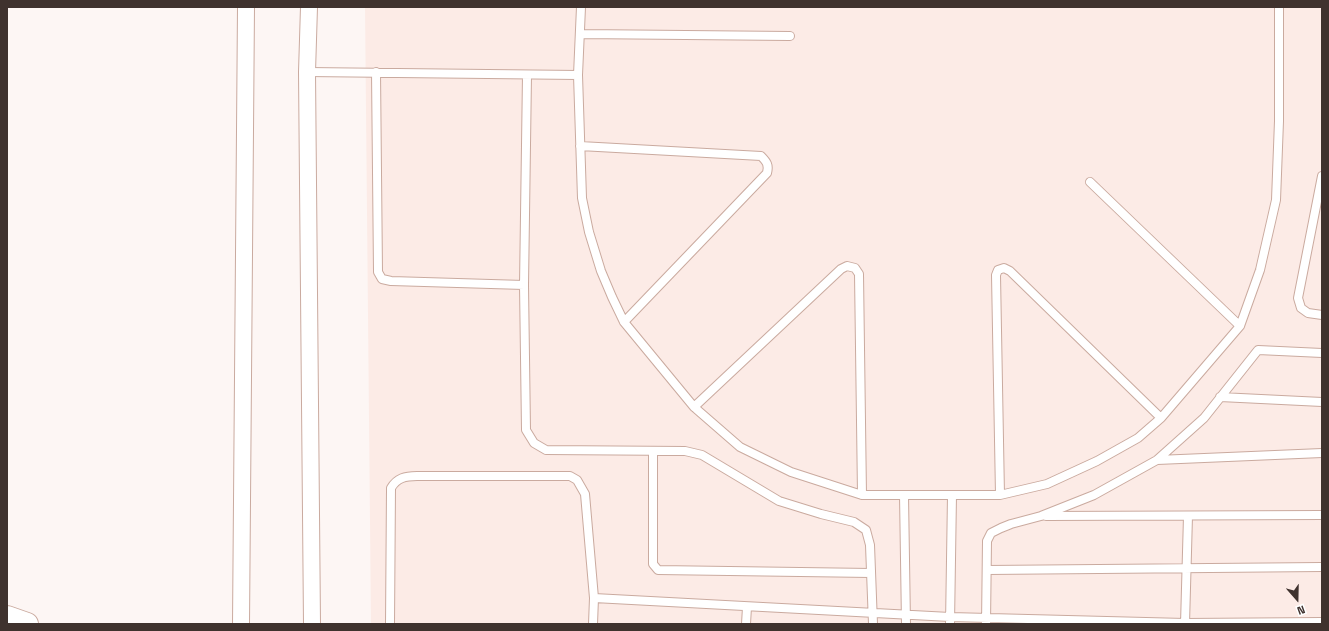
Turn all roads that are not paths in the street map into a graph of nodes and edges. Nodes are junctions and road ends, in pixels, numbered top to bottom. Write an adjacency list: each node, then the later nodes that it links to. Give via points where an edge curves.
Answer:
1 (246, 7): 47 (street)
2 (308, 7): 7 (street)
3 (581, 7): 5 (lane)
4 (1279, 7): 17 (lane, via 1276,200 1260,270)
5 (581, 34): 6 (lane); 10 (lane)
6 (790, 36)
7 (307, 72): 8 (lane); 48 (street)
8 (376, 72): 9 (lane); 14 (lane, via 378,272 382,279)
9 (527, 74): 10 (lane); 14 (lane)
10 (578, 75): 11 (lane)
11 (580, 146): 16 (lane, via 582,198 589,232 601,271); 16 (lane, via 761,156 767,161 767,174)
12 (1322, 176): 15 (lane, via 1298,298 1301,308 1308,313)
13 (1090, 182): 17 (lane)
14 (524, 284): 23 (lane, via 526,430 534,443 546,450)
15 (1322, 315)
16 (624, 322): 21 (lane)
17 (1240, 326): 22 (lane)
18 (1322, 353): 19 (lane, via 1258,350)
19 (1220, 397): 20 (lane); 25 (lane, via 1204,418)
20 (1322, 402)
21 (694, 407): 26 (lane, via 740,447 790,472); 26 (lane, via 841,269 847,266 855,268 858,274)
22 (1162, 418): 29 (lane, via 1138,438 1097,461 1046,484); 29 (lane, via 1010,271 1004,268 998,270 996,275)
23 (653, 451): 36 (lane, via 685,451 702,455 779,501 854,522 866,530 870,545); 36 (lane, via 653,564 658,570)
24 (1322, 453): 25 (lane)
25 (1157, 460): 30 (lane, via 1094,495)
26 (862, 494): 27 (lane)
27 (904, 495): 28 (lane); 40 (lane)
28 (952, 495): 29 (lane); 42 (lane)
29 (1000, 495)
30 (1041, 516): 31 (lane); 35 (lane, via 1011,524 991,533 987,541)
31 (1188, 516): 32 (lane); 34 (lane)
32 (1322, 516)
33 (1322, 567): 34 (lane)
34 (1186, 568): 35 (lane); 45 (lane)
35 (987, 570): 43 (lane)
36 (871, 572): 39 (lane)
37 (594, 598): 38 (lane); 49 (lane, via 585,494 576,480 570,476 406,476 395,480 391,488); 50 (lane)
38 (747, 607): 39 (lane); 51 (lane)
39 (874, 614): 40 (lane); 52 (lane)
40 (907, 615): 42 (lane); 53 (lane)
41 (7, 617): 46 (street)
42 (950, 621): 43 (lane)
43 (986, 621): 45 (lane)
44 (1322, 622): 45 (lane)
45 (1185, 623)
46 (27, 624)
47 (241, 624)
48 (312, 624)
49 (390, 624)
50 (593, 624)
51 (746, 624)
52 (873, 624)
53 (906, 624)

